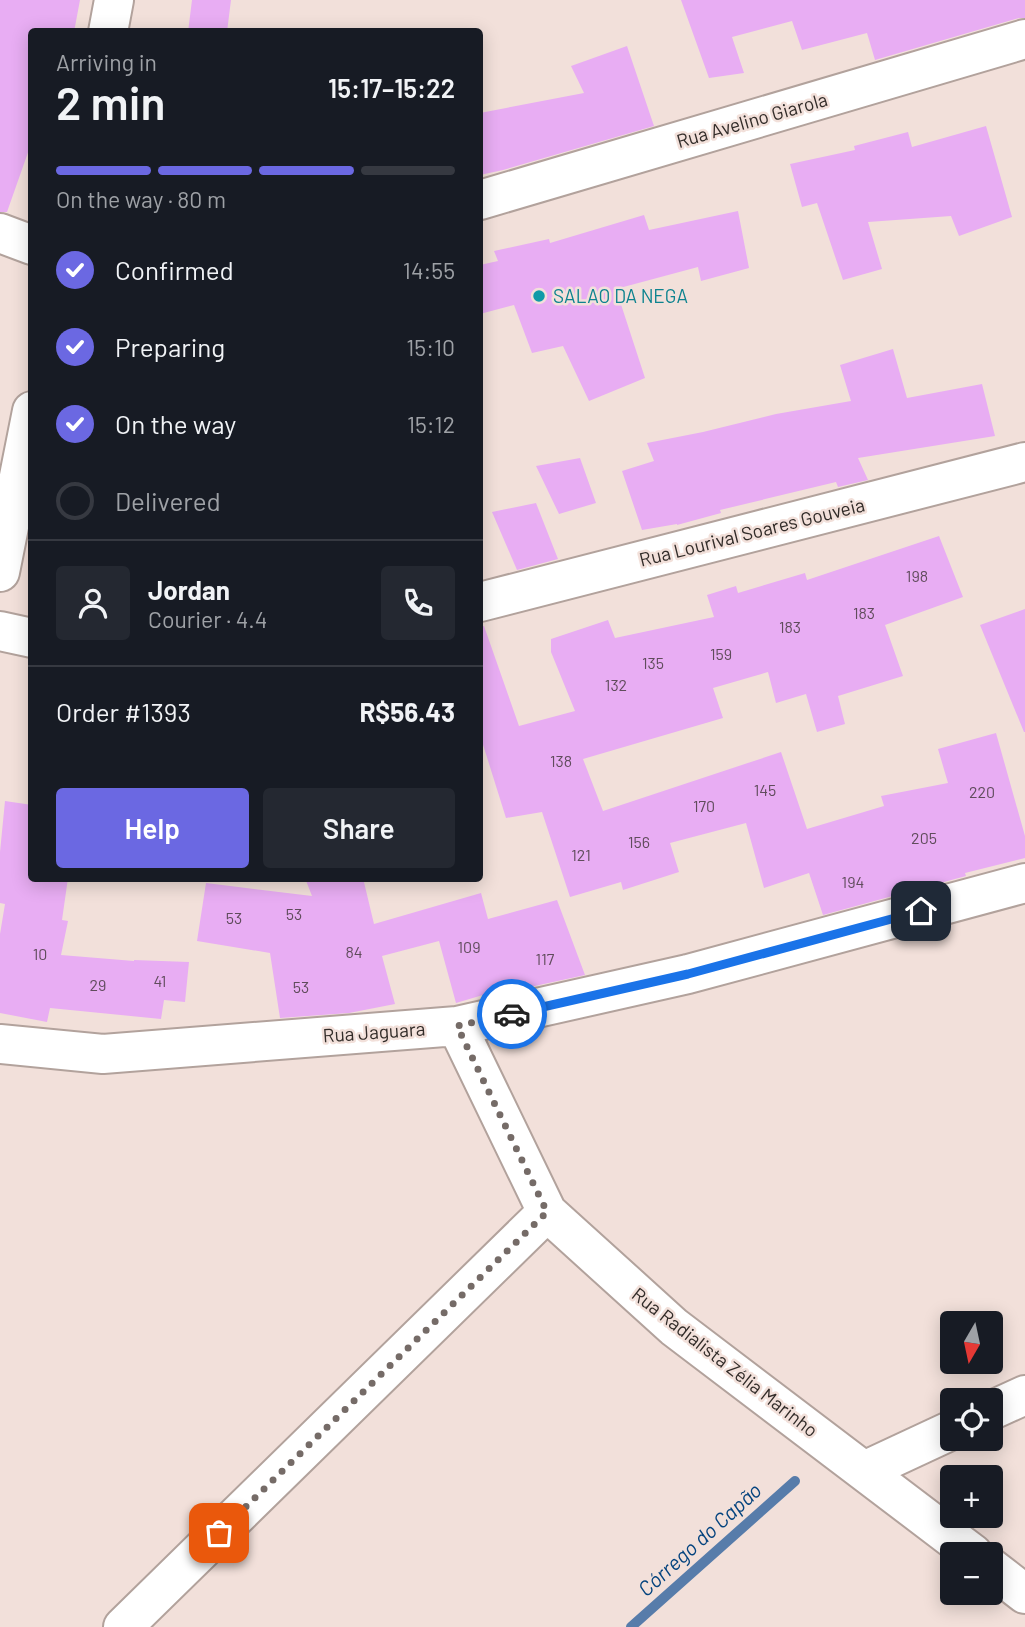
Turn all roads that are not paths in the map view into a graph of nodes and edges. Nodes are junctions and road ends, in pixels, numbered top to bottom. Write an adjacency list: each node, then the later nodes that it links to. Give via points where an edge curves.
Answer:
1 (114, 0): 2 (street)
2 (109, 28)
3 (1025, 39): 4 (street, Rua Avelino Giarola)
4 (483, 199)
5 (0, 233): 6 (street)
6 (28, 244)
7 (28, 431): 9 (street)
8 (1025, 461): 10 (street, Rua Lourival Soares Gouveia)
9 (0, 572)
10 (483, 600)
11 (0, 631): 12 (street)
12 (28, 637)
13 (1025, 883): 14 (street, Rua Jaguara, via 688,974)
14 (457, 1026): 15 (street, Rua Jaguara, via 103,1054); 16 (street, Rua Radialista Zélia Marinho)
15 (0, 1044)
16 (547, 1212): 20 (street, Rua Radialista Zélia Marinho, via 674,1327); 24 (street)
17 (1025, 1395): 18 (street)
18 (1003, 1406)
19 (940, 1436): 20 (street)
20 (864, 1471): 21 (street, Rua Radialista Zélia Marinho)
21 (957, 1542)
22 (1003, 1577): 23 (street)
23 (1025, 1594)
24 (123, 1627)

